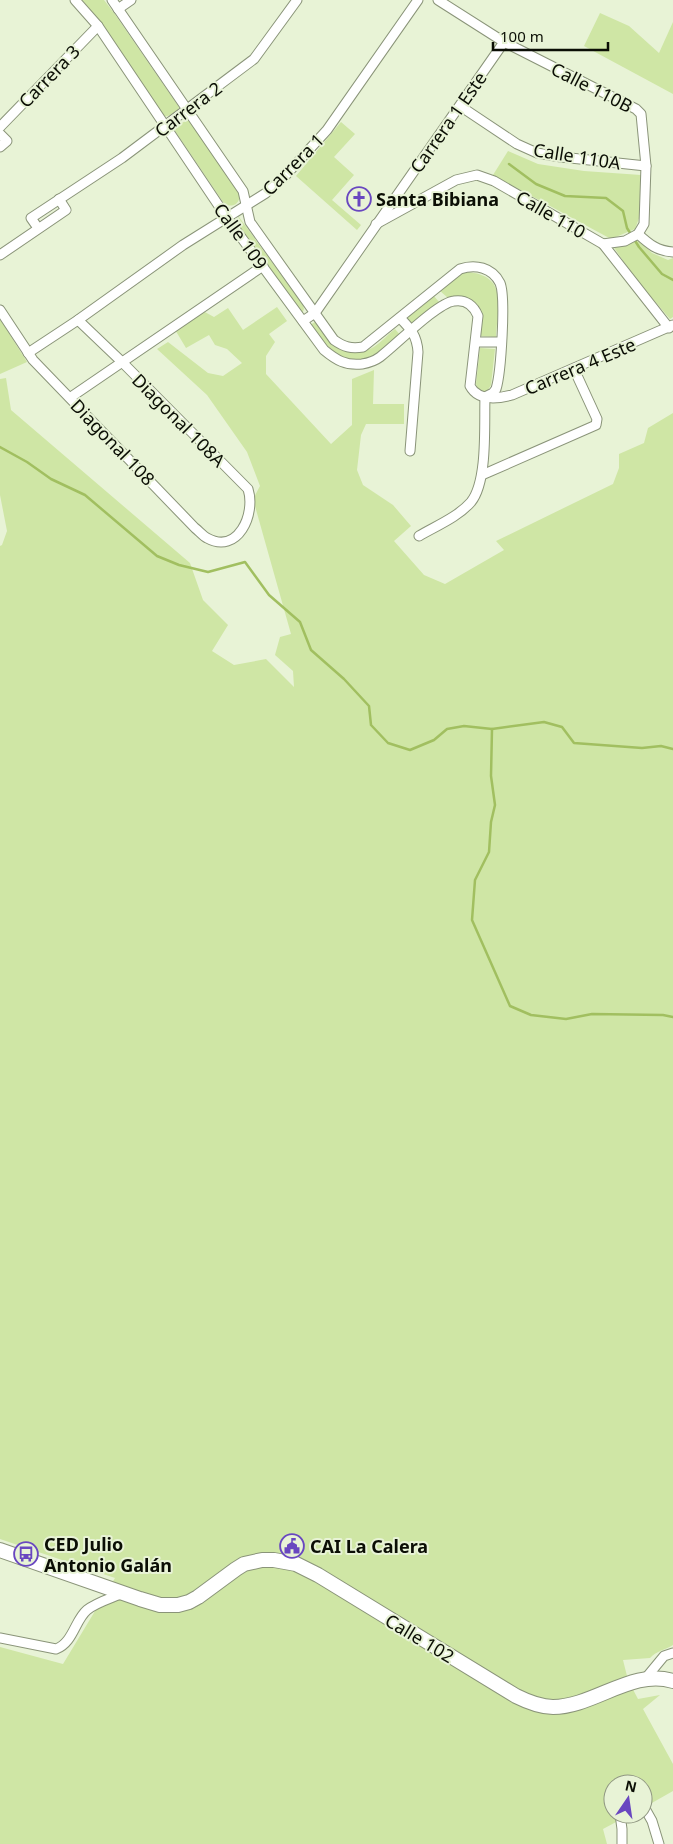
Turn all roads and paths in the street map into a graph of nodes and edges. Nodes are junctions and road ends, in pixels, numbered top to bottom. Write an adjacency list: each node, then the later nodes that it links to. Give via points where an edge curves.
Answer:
1 (76, 0): 8 (street, Calle 109)
2 (112, 0): 7 (street, Calle 109)
3 (131, 0): 7 (street)
4 (297, 0): 11 (street, Carrera 2, via 254,59)
5 (418, 0): 15 (street, Carrera 1, via 327,130 284,177)
6 (438, 0): 9 (street, Calle 110B)
7 (118, 9): 11 (street, Calle 109)
8 (98, 26): 12 (street, Carrera 3); 13 (street, Calle 109)
9 (504, 42): 10 (street, Carrera 1 Este); 14 (street, Calle 110B, via 636,109 641,114)
10 (460, 106): 14 (street, Calle 110A, via 517,144 537,153); 17 (street, Carrera 1 Este)
11 (187, 110): 13 (street, Carrera 2); 15 (street, Calle 109, via 243,191)
12 (0, 127)
13 (165, 127): 16 (street, Calle 109); 21 (street, Carrera 2, via 31,218 38,228)
14 (646, 166): 18 (street, via 644,224)
15 (246, 206): 16 (street, Carrera 1); 26 (street, Calle 109, via 250,222)
16 (227, 218): 22 (street, Calle 109); 28 (street, Carrera 1, via 183,244)
17 (376, 224): 19 (street, Calle 110, via 456,180 477,175 494,181); 26 (street, Carrera 1 Este)
18 (638, 234): 19 (street, via 625,241); 20 (street, via 652,247)
19 (603, 244): 30 (street, Calle 110)
20 (673, 252)
21 (0, 255)
22 (263, 266): 29 (street, Calle 109); 35 (street)
23 (435, 289): 24 (street); 27 (street, Calle 109); 33 (street, Calle 109, via 460,269 469,266 479,266 494,275 502,293)
24 (446, 303): 31 (street, Calle 109); 32 (street, via 460,300 472,306 478,316)
25 (0, 310): 34 (street, Diagonal 108)
26 (315, 313): 27 (street, Calle 109, via 334,340 353,348 363,347); 29 (street, Carrera 1 Este)
27 (400, 318): 31 (street)
28 (78, 320): 34 (street, Carrera 1); 35 (street, Diagonal 108A)
29 (303, 321): 31 (street, Calle 109, via 324,350 336,360 350,364 378,359)
30 (671, 326): 36 (street, Carrera 4 Este)
31 (412, 329): 39 (street, via 418,352)
32 (476, 342): 33 (street); 37 (street, via 470,386)
33 (501, 342): 37 (street, via 496,389)
34 (28, 353): 38 (street, Diagonal 108)
35 (122, 362): 38 (street); 41 (street, Diagonal 108A, via 248,489 250,505)
36 (574, 369): 37 (street, Carrera 4 Este, via 512,395 495,399); 40 (street, via 597,422 593,427)
37 (484, 397): 40 (street)
38 (71, 398): 41 (street, Diagonal 108, via 207,538 221,542 232,540)
39 (410, 451)
40 (482, 474): 42 (street, via 477,492 464,509)
41 (242, 532)
42 (419, 536)
43 (0, 1550): 44 (main road, Calle 102)
44 (123, 1593): 45 (street, via 87,1610 59,1648); 47 (main road, Calle 102, via 153,1603 178,1604 198,1597 244,1564 274,1560 307,1569 516,1696 541,1706 569,1705)
45 (0, 1638)
46 (673, 1653): 47 (street, via 664,1656)
47 (645, 1679): 48 (main road, via 660,1678)
48 (673, 1682)
49 (621, 1824): 51 (street)
50 (653, 1824): 52 (street)
51 (622, 1844)
52 (660, 1844)

